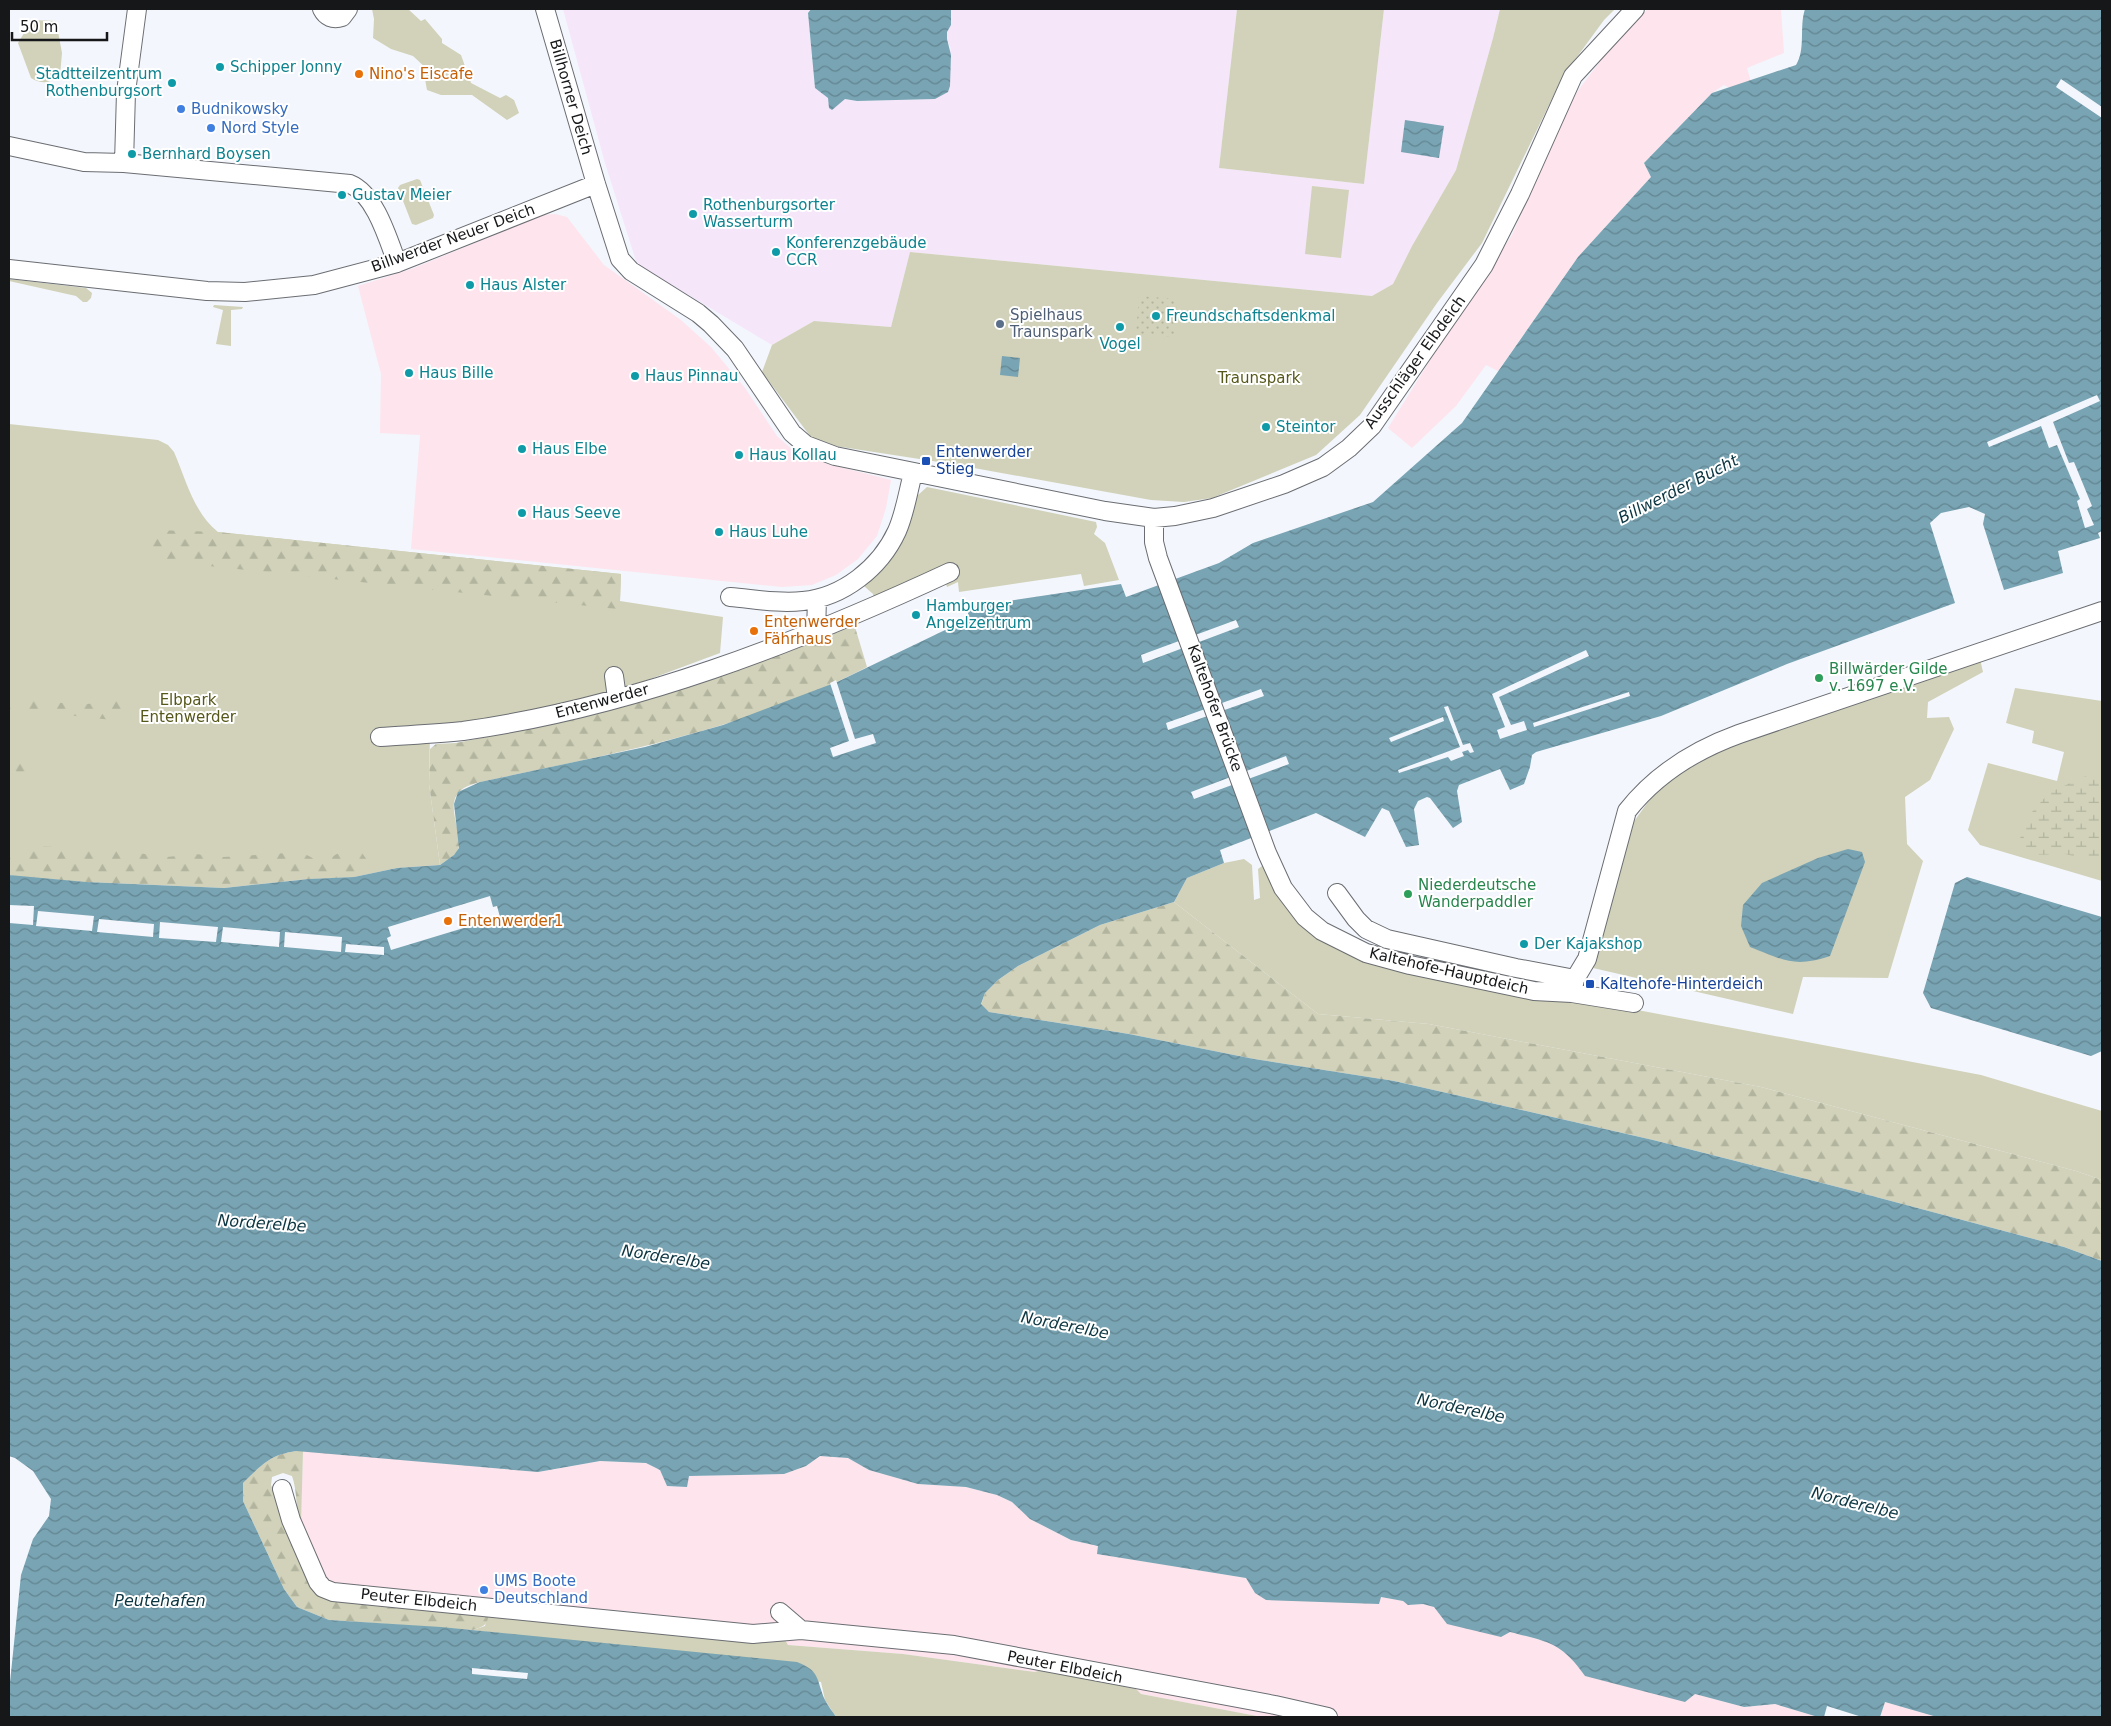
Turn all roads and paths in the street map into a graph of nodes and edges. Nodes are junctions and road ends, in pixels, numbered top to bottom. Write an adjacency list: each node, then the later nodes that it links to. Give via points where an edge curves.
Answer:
1 (137, 9): 7 (street, via 126,92)
2 (322, 9): 3 (street, via 333,18 342,17)
3 (348, 9)
4 (545, 9): 8 (street, Billhorner Deich)
5 (1635, 9): 12 (street, Ausschläger Elbdeich, via 1573,76 1520,194 1484,264 1372,426 1350,448 1315,470 1284,484 1213,508)
6 (9, 146): 7 (street, via 84,162)
7 (124, 162): 9 (street, via 350,184 369,198)
8 (596, 184): 9 (street, Billwerder Neuer Deich); 11 (street, Ausschläger Elbdeich, via 623,264 698,313 722,334 798,439 835,456)
9 (397, 262): 10 (street, Billwerder Neuer Deich, via 314,285 245,292)
10 (9, 269)
11 (913, 472): 12 (street, Ausschläger Elbdeich); 15 (street, via 900,522 886,550 855,580)
12 (1154, 518): 21 (street, Kaltehofer Brücke, via 1154,542)
13 (950, 572): 17 (street, Entenwerder)
14 (730, 597): 15 (street, via 789,602)
15 (817, 599): 17 (street)
16 (2102, 611): 23 (street, via 1738,734 1679,763 1649,787 1627,811 1587,959)
17 (816, 632): 19 (street, Entenwerder, via 718,668)
18 (614, 676): 19 (street)
19 (617, 698): 20 (street, Entenwerder, via 584,708 491,726)
20 (380, 737)
21 (1262, 836): 23 (street, Kaltehofe-Hauptdeich, via 1276,875 1290,900 1304,917 1342,943 1382,958 1534,991)
22 (1337, 893): 23 (street, via 1366,929 1387,939 1516,968)
23 (1574, 986): 24 (street, Kaltehofe-Hauptdeich)
24 (1634, 1003)
25 (282, 1489): 27 (street, Peuter Elbdeich, via 291,1520 318,1582 333,1592 753,1634)
26 (780, 1612): 27 (street)
27 (801, 1630): 28 (street, Peuter Elbdeich, via 954,1645)
28 (1328, 1717)

